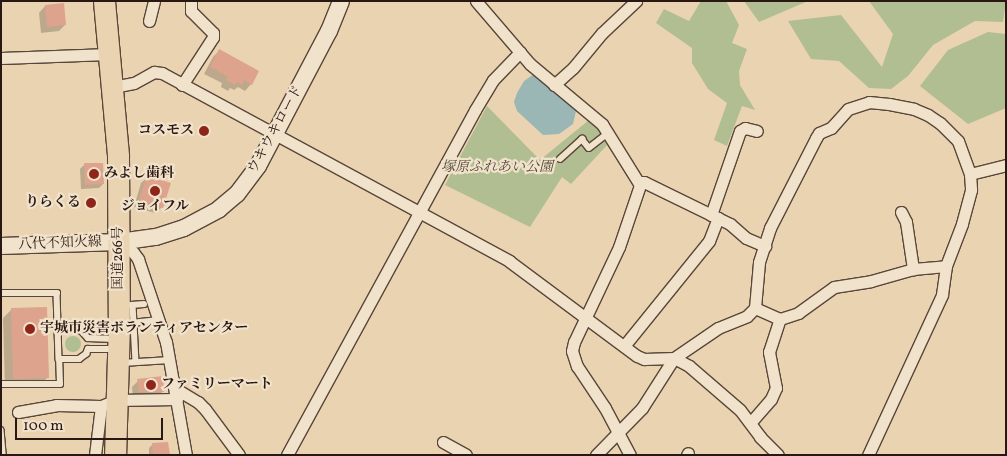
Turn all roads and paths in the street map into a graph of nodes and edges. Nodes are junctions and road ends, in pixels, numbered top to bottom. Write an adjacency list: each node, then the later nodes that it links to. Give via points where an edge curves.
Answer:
1 (104, 1): 9 (highway, 国道266号)
2 (154, 1): 7 (street)
3 (191, 1): 11 (street, via 190,11 213,33 213,38)
4 (341, 1): 16 (street, ウキウキロード)
5 (476, 1): 8 (street)
6 (636, 1): 12 (street)
7 (150, 21)
8 (520, 52): 12 (street); 21 (street, via 493,80)
9 (109, 54): 10 (street); 13 (highway, 国道266号)
10 (1, 58)
11 (182, 85): 13 (street, via 158,72 134,83); 16 (street)
12 (554, 85): 15 (street, via 591,114)
13 (113, 87): 24 (highway, 国道266号)
14 (758, 132): 23 (street, via 745,128 740,131)
15 (608, 133): 17 (lane, via 590,148 582,139); 20 (street)
16 (275, 136): 21 (street); 24 (street, ウキウキロード, via 237,194 219,209 184,228 156,237)
17 (560, 159)
18 (1006, 165): 19 (street)
19 (970, 174): 26 (street, via 958,141 928,115 890,104 858,104 842,113 831,128 819,133 777,212); 27 (street, via 971,190 965,214)
20 (639, 182): 23 (street); 32 (street, via 640,189 626,230)
21 (419, 212): 32 (street, via 509,260); 54 (street)
22 (901, 212): 28 (street, via 906,222)
23 (714, 216): 26 (street, via 746,238); 37 (street, via 709,241)
24 (119, 242): 25 (street, 八代不知火線); 34 (street, via 138,259); 36 (highway, 国道266号)
25 (1, 246)
26 (765, 246): 31 (street, via 758,269)
27 (946, 266): 28 (street); 59 (street, via 942,295)
28 (913, 269): 33 (street, via 834,287 798,313)
29 (1, 293): 35 (lane, via 57,293)
30 (144, 304): 36 (lane, via 132,305)
31 (755, 308): 33 (street); 38 (street, via 747,316 718,328)
32 (586, 319): 37 (street); 47 (street, via 574,342 573,358)
33 (780, 319): 45 (street, via 769,352 776,388)
34 (159, 320): 36 (lane); 40 (street)
35 (58, 329): 36 (lane, via 77,329 88,338); 39 (lane)
36 (124, 343): 39 (lane, via 88,349 79,359); 40 (lane); 43 (highway, 国道266号)
37 (624, 346): 38 (street, via 644,359)
38 (674, 358): 45 (street, via 708,381); 47 (street, via 646,402)
39 (58, 359): 41 (lane, via 60,384)
40 (170, 360): 42 (street)
41 (1, 384)
42 (176, 394): 43 (street); 52 (street); 53 (street, via 205,408)
43 (108, 403): 44 (street, via 56,405); 50 (street); 51 (highway, 国道266号)
44 (18, 412)
45 (751, 422): 58 (street)
46 (1, 430): 49 (lane)
47 (618, 431): 56 (street); 57 (street)
48 (443, 442): 55 (street)
49 (4, 455)
50 (95, 455)
51 (114, 455)
52 (186, 455)
53 (239, 455)
54 (288, 455)
55 (466, 455)
56 (596, 455)
57 (630, 455)
58 (778, 455)
59 (868, 455)

